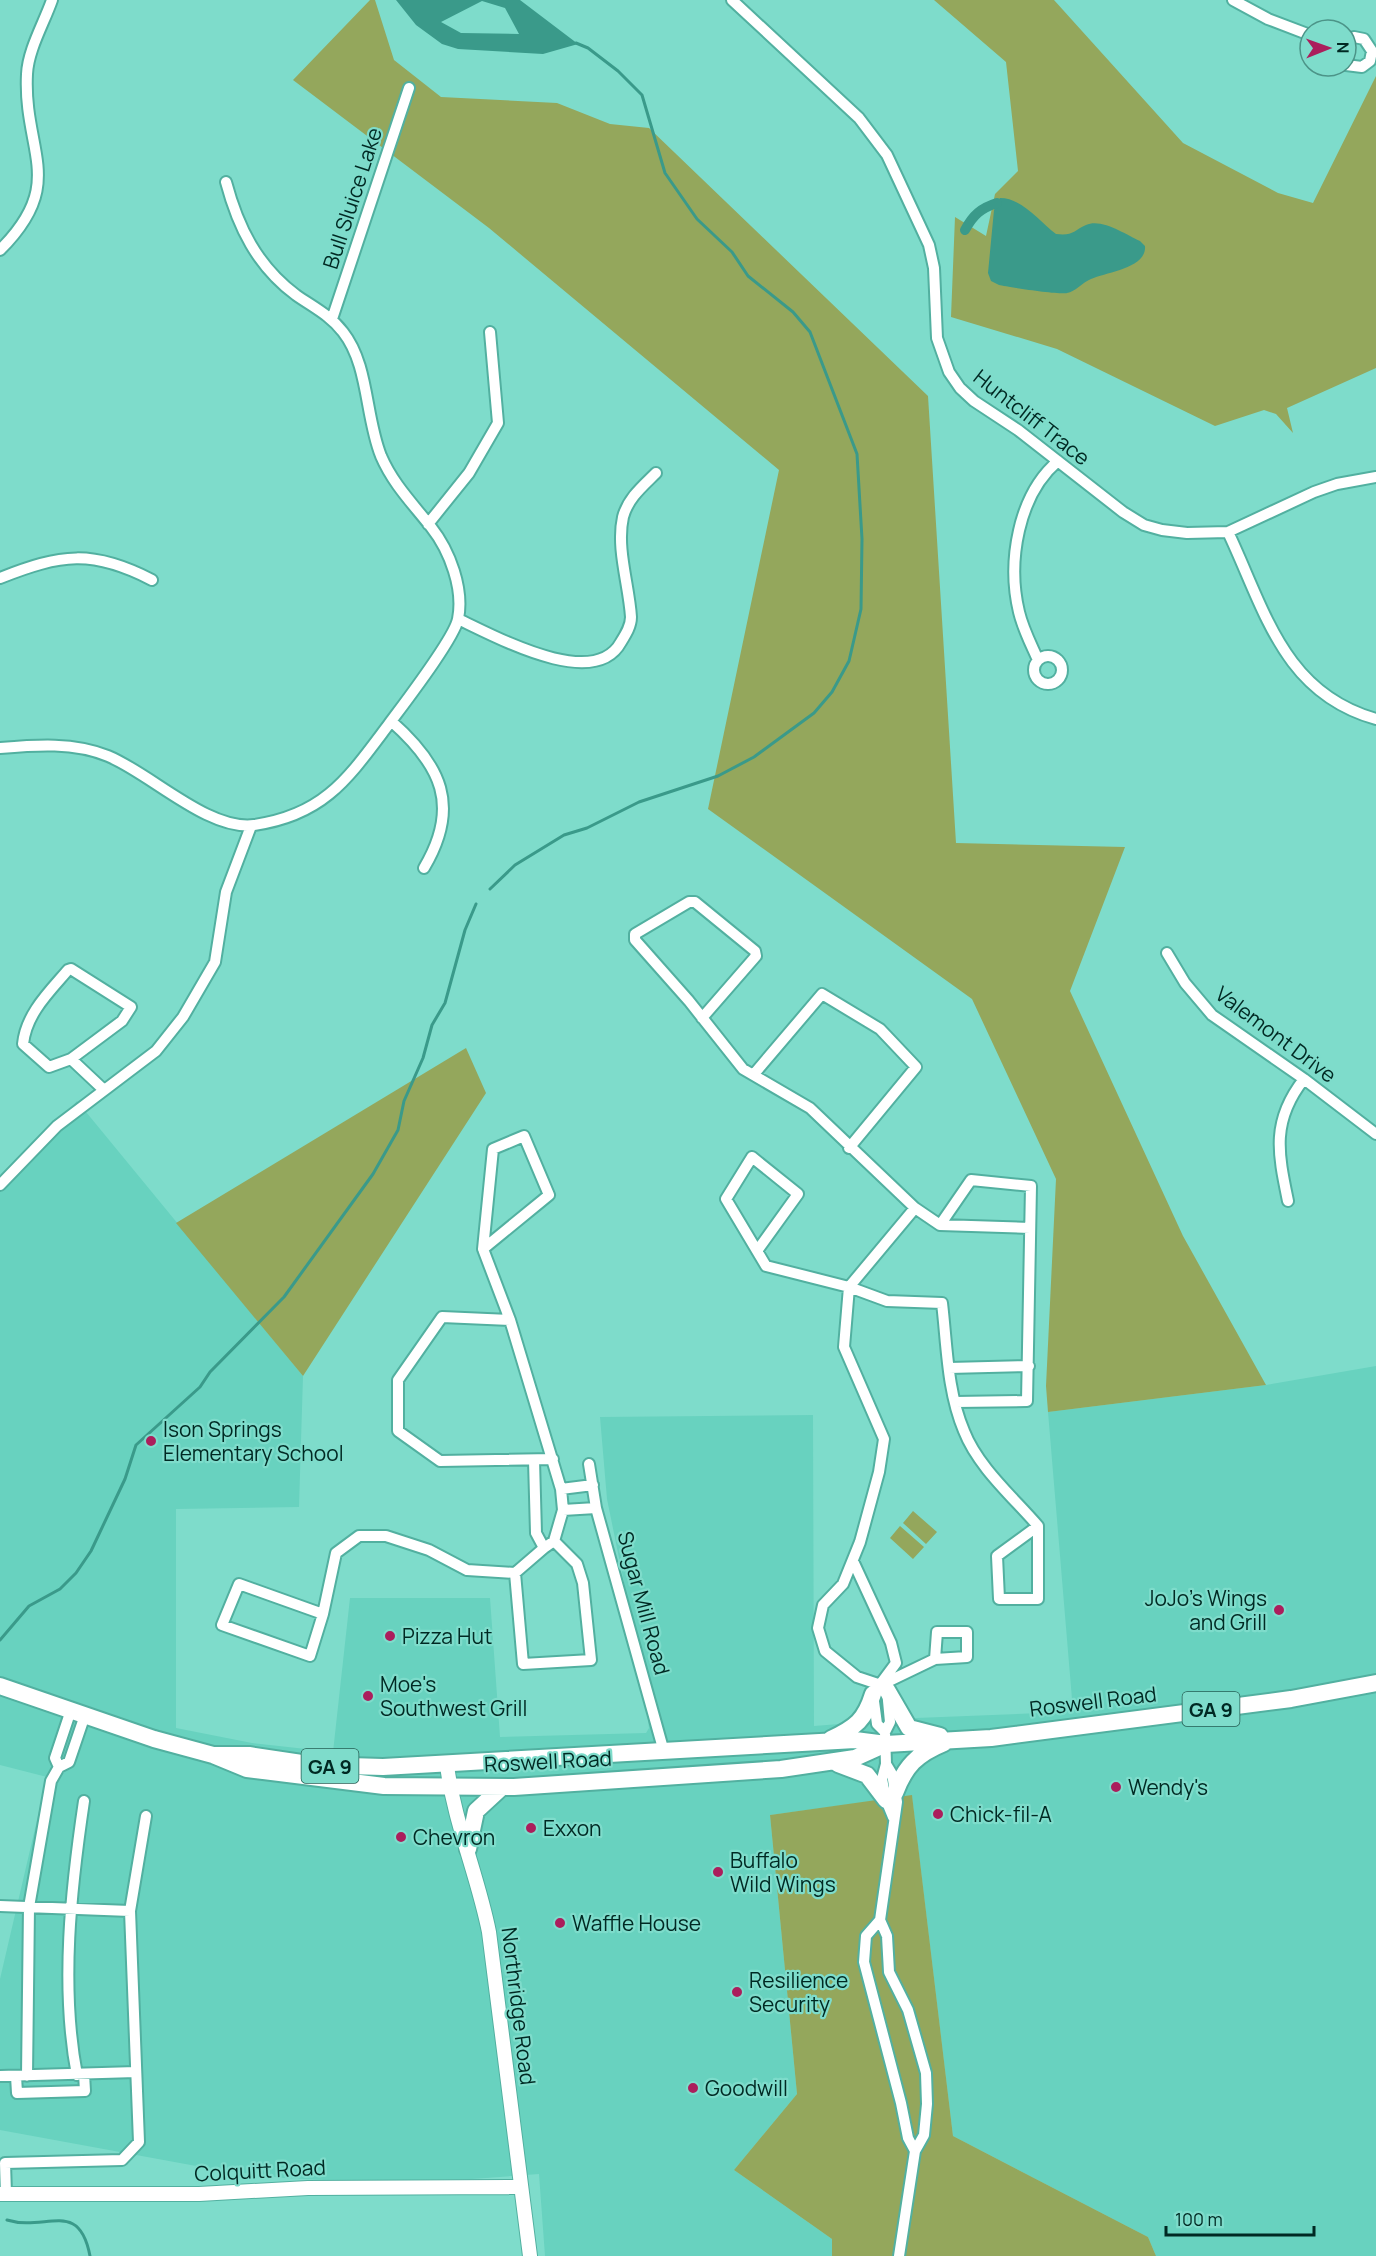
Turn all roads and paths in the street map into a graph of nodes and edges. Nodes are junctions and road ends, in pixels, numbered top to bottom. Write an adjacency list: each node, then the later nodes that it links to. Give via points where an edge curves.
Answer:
1 (52, 0): 9 (street, via 27,72 27,103 39,171 37,191 25,222)
2 (732, 0): 12 (street, Huntcliff Trace, via 872,133 887,155 929,245 938,338 949,372 974,401)
3 (1233, 0): 4 (street)
4 (1298, 30)
5 (1358, 38): 6 (street, via 1364,39 1372,51 1370,61)
6 (1358, 66)
7 (409, 88): 10 (street, Bull Sluice Lake)
8 (226, 182): 10 (street, via 234,213 255,254 285,286)
9 (0, 250)
10 (332, 320): 15 (street, via 353,348 362,373 370,424 382,457 399,488)
11 (490, 332): 15 (street, via 498,423 469,473)
12 (1058, 461): 16 (street, Huntcliff Trace, via 1144,525 1188,533); 20 (street, via 1046,471 1030,499 1015,554 1019,610)
13 (656, 473): 19 (street, via 632,497 623,518 621,536 631,620 613,653 588,661 544,657)
14 (1376, 477): 16 (street, Huntcliff Trace, via 1314,492)
15 (428, 524): 19 (street, via 452,566 457,583)
16 (1228, 532): 21 (street, via 1293,666 1330,700)
17 (0, 578): 18 (street, via 58,560 87,557 109,561)
18 (152, 580)
19 (458, 619): 22 (street, via 444,646)
20 (1038, 660)
21 (1376, 718)
22 (391, 721): 24 (street, via 347,779 325,800 288,818); 25 (street, via 424,753 441,789 441,830)
23 (0, 748): 24 (street, via 62,746 106,755 204,813)
24 (251, 826): 31 (street, via 226,892 215,962 169,1037 142,1064)
25 (424, 868)
26 (1167, 953): 30 (street, Valemont Drive, via 1185,983 1212,1015)
27 (702, 1018): 27 (street, via 635,940 635,934 689,902 695,902 755,951 756,956); 29 (street, via 743,1069)
28 (71, 1059): 28 (street, via 122,1021 131,1007 71,969 34,1012 24,1035 24,1044 50,1067); 31 (street)
29 (754, 1074): 33 (street, via 810,1108); 33 (street, via 822,994 880,1029 916,1066)
30 (1305, 1079): 32 (street, Valemont Drive); 35 (street, via 1288,1104 1279,1132 1279,1157)
31 (104, 1090): 34 (street, via 57,1126)
32 (1376, 1134)
33 (849, 1148): 36 (street)
34 (0, 1185)
35 (1288, 1201)
36 (915, 1208): 37 (street); 41 (street)
37 (940, 1225): 38 (street); 38 (street, via 971,1180 1030,1185)
38 (1030, 1228): 43 (street)
39 (483, 1249): 39 (street, via 549,1195 524,1136 493,1149); 42 (street)
40 (757, 1251): 40 (street, via 726,1198 752,1157 798,1194); 41 (street, via 766,1266)
41 (849, 1287): 44 (street, via 887,1301 942,1303); 56 (street, via 844,1347 884,1439 879,1472)
42 (510, 1320): 46 (street); 47 (street, via 442,1317 398,1380 398,1431 440,1461)
43 (1029, 1366): 44 (street); 45 (street, via 1028,1401)
44 (949, 1368): 45 (street)
45 (955, 1402): 53 (street, via 964,1432 978,1457)
46 (553, 1459): 47 (street); 50 (street)
47 (534, 1460): 55 (street, via 536,1533)
48 (589, 1464): 49 (street, Sugar Mill Road)
49 (593, 1485): 50 (street); 51 (street, Sugar Mill Road)
50 (561, 1489): 52 (street)
51 (596, 1508): 52 (street); 67 (street, Sugar Mill Road)
52 (563, 1509): 54 (street)
53 (1038, 1526): 53 (street, via 997,1556 999,1599 1038,1599)
54 (554, 1541): 55 (street); 57 (street, via 577,1564 583,1583 591,1660 523,1664)
55 (544, 1548): 57 (street)
56 (853, 1562): 62 (street, via 891,1643 896,1663); 62 (street, via 843,1584 823,1605 818,1628 825,1651)
57 (515, 1573): 58 (street, via 467,1570 429,1550 386,1536 359,1536 336,1553)
58 (323, 1614): 58 (street, via 310,1656 222,1625 239,1584)
59 (935, 1659): 62 (street)
60 (1376, 1683): 65 (main road, Roswell Road / GA 9, via 1282,1700 992,1738)
61 (0, 1686): 63 (main road, Roswell Road / GA 9)
62 (880, 1690): 64 (street, via 890,1722); 65 (main road, via 909,1728); 66 (main road, via 867,1715)
63 (78, 1713): 68 (main road, Roswell Road / GA 9); 78 (street, via 55,1758 59,1767 51,1781)
64 (885, 1738): 65 (main road, Roswell Road / GA 9); 66 (main road, Roswell Road / GA 9); 69 (main road, Roswell Road / GA 9, via 855,1758); 73 (street, via 882,1779)
65 (953, 1739): 73 (main road, via 928,1749 911,1762)
66 (825, 1742): 67 (main road, Roswell Road / GA 9)
67 (664, 1752): 70 (main road, Roswell Road / GA 9)
68 (213, 1755): 70 (main road, Roswell Road / GA 9, via 249,1755 338,1766); 72 (main road, Roswell Road / GA 9, via 248,1769 318,1780)
69 (831, 1762): 71 (main road, Roswell Road / GA 9, via 724,1774); 73 (main road, via 867,1774)
70 (447, 1765): 72 (street, Northridge Road)
71 (502, 1787): 72 (main road, Roswell Road / GA 9); 76 (main road, via 476,1811)
72 (450, 1788): 76 (street, Northridge Road)
73 (891, 1796): 81 (street, via 893,1817)
74 (84, 1801): 79 (street)
75 (146, 1816): 80 (street)
76 (468, 1849): 87 (street, Northridge Road, via 489,1932)
77 (0, 1906): 78 (street)
78 (30, 1907): 79 (street); 85 (street)
79 (69, 1910): 80 (street); 83 (street, via 72,2047)
80 (130, 1911): 82 (street)
81 (880, 1920): 86 (street, via 887,1936 889,1971 908,2010 926,2073 924,2135); 86 (street, via 867,1936 864,1962 908,2138)
82 (136, 2072): 83 (street); 88 (street, via 139,2142 130,2153 122,2160 109,2162 5,2163)
83 (81, 2074): 85 (street); 85 (street, via 86,2091 17,2093)
84 (0, 2076): 85 (street)
85 (22, 2076)
86 (915, 2151): 90 (street)
87 (521, 2187): 88 (street, Colquitt Road); 89 (street, Northridge Road)
88 (3, 2194)
89 (530, 2256)
90 (899, 2256)

